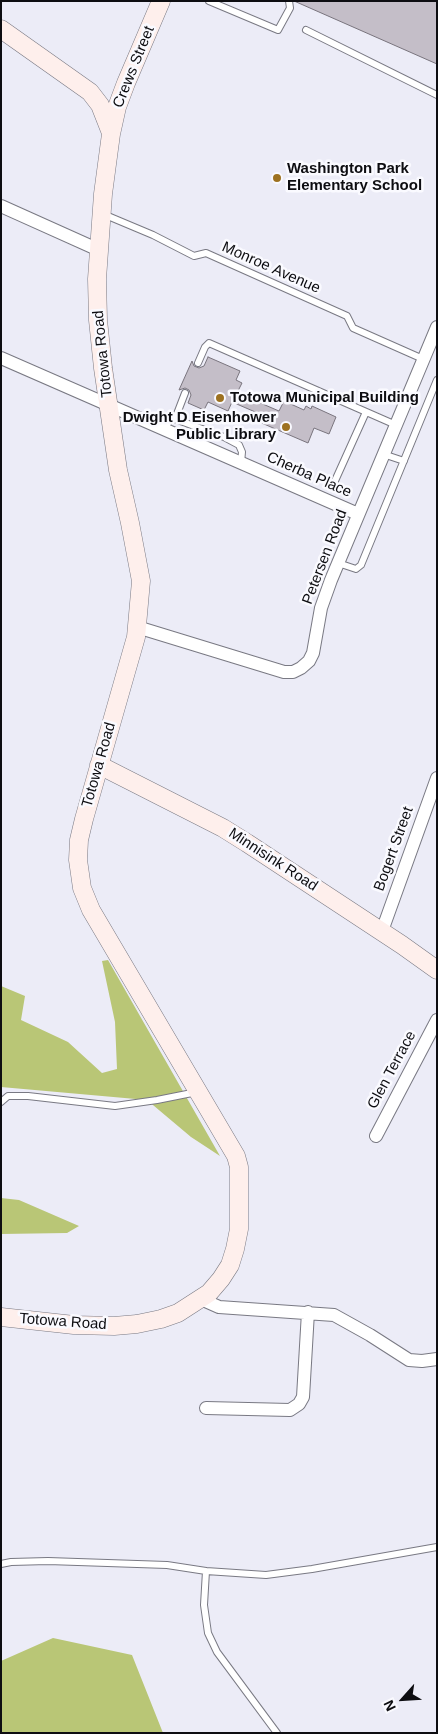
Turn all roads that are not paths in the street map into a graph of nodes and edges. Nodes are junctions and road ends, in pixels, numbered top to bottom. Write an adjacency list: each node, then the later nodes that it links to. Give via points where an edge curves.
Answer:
1 (160, 1): 7 (main road, Crews Street, via 126,83)
2 (209, 1): 3 (lane, via 278,30)
3 (290, 5)
4 (1, 29): 7 (main road, Totowa Road, via 90,92 100,105)
5 (306, 30): 6 (lane)
6 (437, 95)
7 (111, 134): 9 (main road, Totowa Road)
8 (1, 206): 10 (street)
9 (102, 214): 10 (main road, Totowa Road); 14 (lane, Monroe Avenue, via 194,256 206,252 347,316 352,328)
10 (99, 250): 18 (main road, Totowa Road, via 98,320)
11 (437, 327): 12 (street, Petersen Road)
12 (433, 348): 14 (street, Petersen Road)
13 (1, 358): 18 (street, Cherba Place)
14 (423, 359): 21 (street, Petersen Road)
15 (198, 363): 19 (lane, via 209,343)
16 (437, 380): 24 (lane)
17 (185, 392): 20 (lane)
18 (108, 405): 22 (street, Cherba Place); 29 (main road, Totowa Road, via 141,581)
19 (366, 412): 21 (lane); 26 (lane)
20 (175, 418): 22 (lane); 25 (lane, via 239,445)
21 (396, 425): 23 (street, Petersen Road)
22 (164, 430): 25 (street, Cherba Place)
23 (384, 454): 24 (lane); 27 (street, Petersen Road)
24 (404, 461): 28 (lane, via 362,565 356,569)
25 (241, 463): 27 (street, Cherba Place)
26 (334, 483)
27 (358, 514): 28 (street, Petersen Road)
28 (338, 563): 29 (street, Petersen Road, via 321,608 313,653 309,661 294,672 284,672)
29 (138, 627): 30 (main road, Totowa Road)
30 (99, 765): 32 (main road, Minnisink Road, via 247,842); 35 (main road, Totowa Road, via 79,840 82,888 91,910)
31 (437, 778): 32 (street, Bogert Street)
32 (382, 931): 33 (main road, Minnisink Road)
33 (437, 970)
34 (437, 1020): 37 (street, Glen Terrace)
35 (199, 1092): 36 (lane, via 115,1106 28,1096 8,1096); 38 (main road, Totowa Road, via 236,1156 239,1167 239,1229 235,1249 221,1279)
36 (1, 1102)
37 (376, 1136)
38 (201, 1299): 39 (street, via 220,1307); 40 (main road, Totowa Road, via 178,1314 137,1324 74,1325)
39 (308, 1312): 41 (street, via 334,1315 409,1360); 42 (street, via 303,1397 299,1404 290,1410)
40 (1, 1317)
41 (437, 1359)
42 (206, 1408)
43 (437, 1547): 45 (lane, via 266,1575)
44 (1, 1564): 45 (lane, via 48,1561 166,1565)
45 (206, 1572): 46 (lane, via 204,1605 211,1639 217,1652)
46 (277, 1733)

